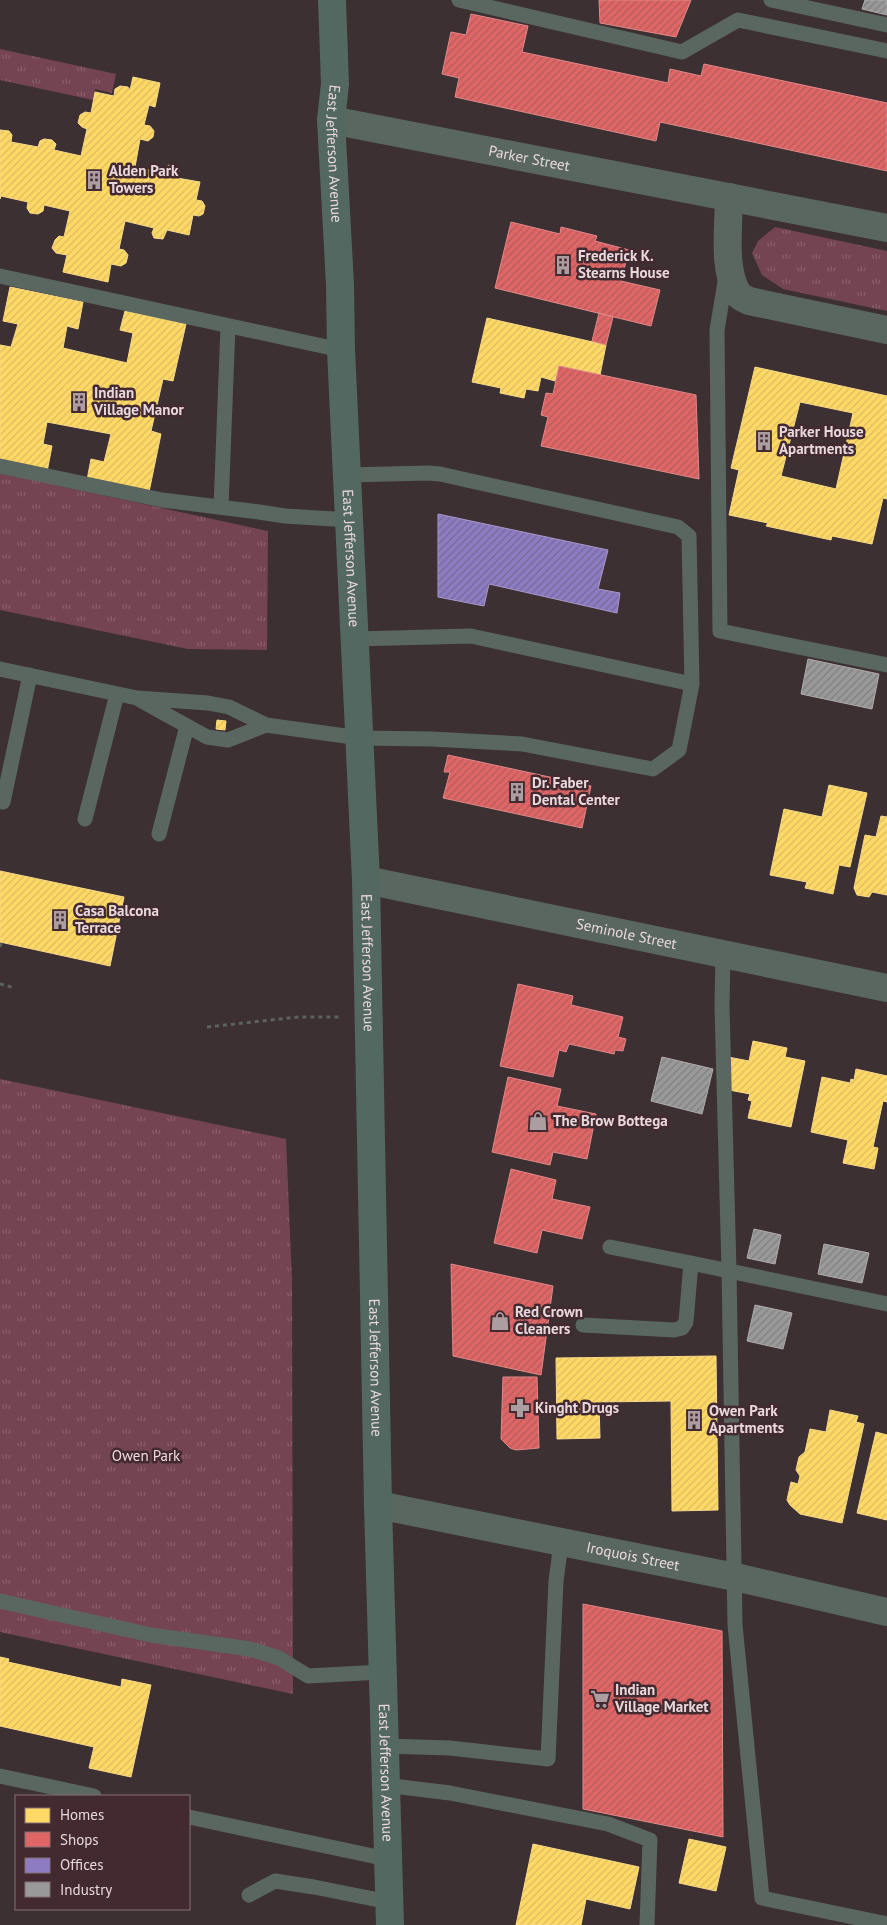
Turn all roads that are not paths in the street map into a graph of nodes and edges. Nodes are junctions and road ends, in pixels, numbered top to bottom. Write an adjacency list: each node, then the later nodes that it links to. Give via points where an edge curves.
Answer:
1 (332, 0): 6 (main road, East Jefferson Avenue, via 334,84)
2 (460, 0): 5 (lane, via 682,52 738,20)
3 (771, 0): 4 (lane)
4 (887, 25)
5 (887, 51)
6 (331, 120): 7 (street, Parker Street); 13 (main road, East Jefferson Avenue)
7 (729, 197): 8 (street, Parker Street); 9 (street)
8 (887, 228)
9 (728, 265): 12 (street, via 740,296 749,301); 19 (lane, via 717,330 720,631)
10 (0, 276): 11 (lane)
11 (228, 326): 13 (lane); 16 (lane)
12 (887, 330)
13 (341, 350): 15 (main road, East Jefferson Avenue)
14 (0, 466): 16 (lane, via 162,500)
15 (347, 475): 17 (main road, East Jefferson Avenue); 22 (lane, via 440,474 678,527 689,536)
16 (221, 507): 17 (lane, via 285,516)
17 (350, 520): 18 (main road, East Jefferson Avenue)
18 (355, 639): 22 (lane, via 471,636); 27 (main road, East Jefferson Avenue)
19 (887, 665)
20 (0, 668): 21 (lane)
21 (30, 675): 23 (lane); 28 (lane)
22 (692, 684): 27 (lane, via 679,750 653,769 522,744)
23 (117, 694): 24 (lane); 29 (lane)
24 (136, 698): 25 (lane, via 229,707); 26 (lane)
25 (266, 725): 26 (lane, via 228,740 207,737); 27 (lane)
26 (187, 726): 30 (lane)
27 (360, 738): 31 (main road, East Jefferson Avenue)
28 (3, 802)
29 (85, 818)
30 (159, 834)
31 (366, 880): 32 (street, Seminole Street); 39 (main road, East Jefferson Avenue)
32 (723, 954): 33 (street, Seminole Street); 36 (lane)
33 (887, 988)
34 (610, 1248): 35 (lane)
35 (691, 1263): 36 (lane); 38 (lane, via 686,1322 682,1328)
36 (729, 1270): 37 (lane); 41 (lane)
37 (887, 1304)
38 (583, 1325)
39 (378, 1505): 40 (street, Iroquois Street); 44 (main road, East Jefferson Avenue)
40 (561, 1543): 41 (street, Iroquois Street); 45 (lane, via 556,1581 548,1759 450,1748)
41 (735, 1576): 43 (street, Iroquois Street); 53 (lane, via 735,1626 762,1898)
42 (0, 1601): 44 (lane, via 151,1635 250,1649 279,1658 308,1676)
43 (887, 1612)
44 (382, 1672): 45 (main road, East Jefferson Avenue)
45 (384, 1746): 47 (main road, East Jefferson Avenue)
46 (0, 1776): 48 (lane)
47 (385, 1785): 50 (main road, East Jefferson Avenue); 54 (lane, via 450,1793 608,1824 650,1840)
48 (89, 1795)
49 (190, 1816): 50 (lane)
50 (387, 1859): 52 (main road, East Jefferson Avenue)
51 (249, 1895): 52 (lane, via 275,1881 314,1887)
52 (389, 1913)
53 (887, 1924)
54 (647, 1925)

